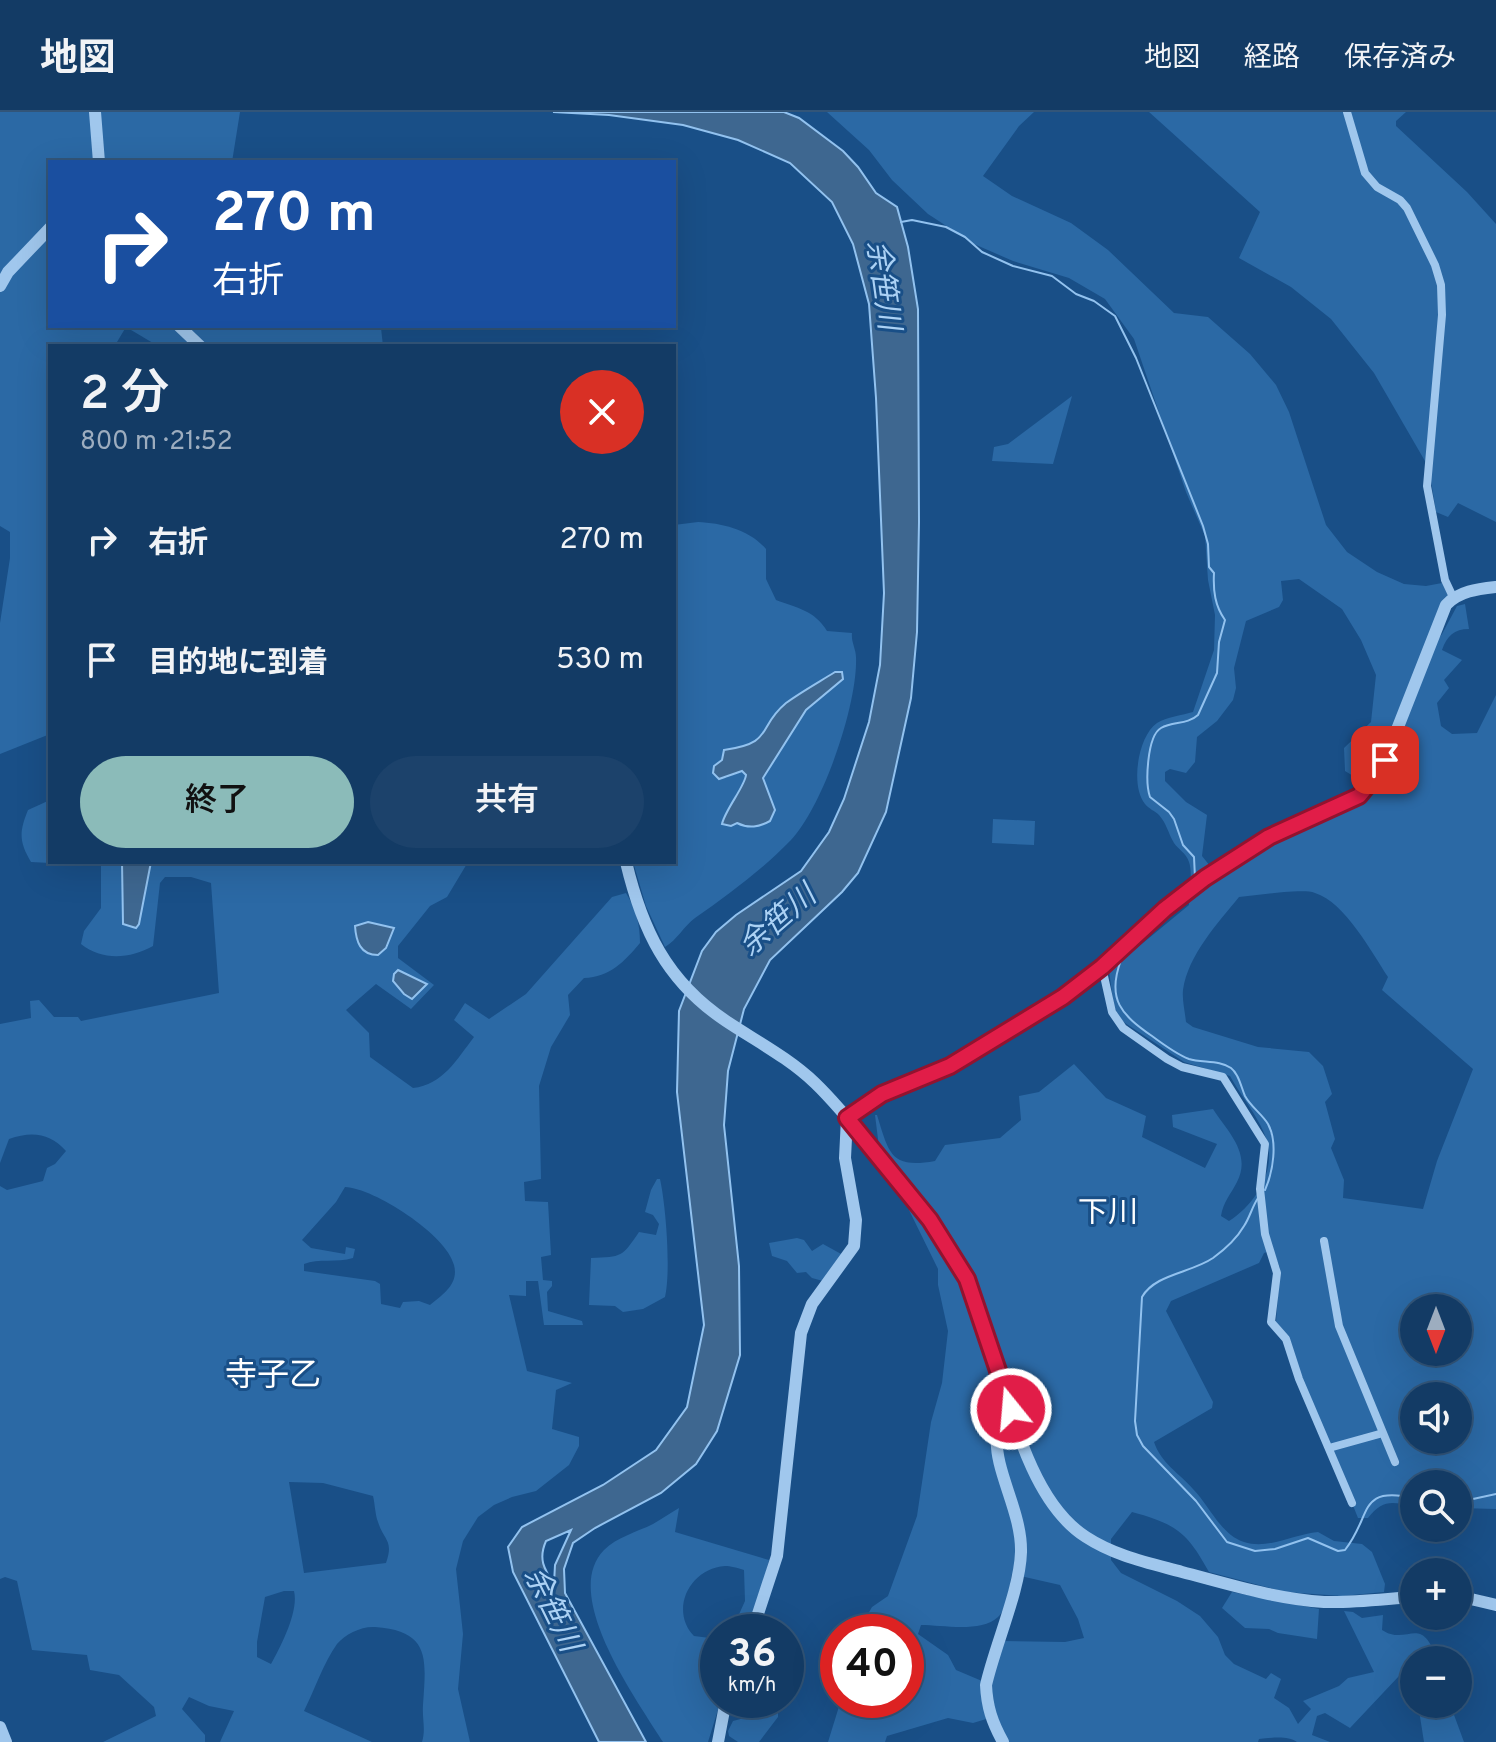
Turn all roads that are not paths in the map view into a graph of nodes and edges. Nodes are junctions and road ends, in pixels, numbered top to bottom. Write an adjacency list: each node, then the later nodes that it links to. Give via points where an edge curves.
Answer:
1 (95, 112): 3 (street)
2 (1347, 112): 9 (street, via 1365,173 1407,208 1441,285 1427,486)
3 (99, 160)
4 (48, 230): 5 (street)
5 (0, 286)
6 (181, 328): 7 (street)
7 (198, 344)
8 (1496, 587): 9 (street)
9 (1453, 597): 11 (street, via 1439,616 1385,760 1359,796 1269,837 1205,878)
10 (627, 864): 12 (street, via 646,927 665,963 707,1008 805,1074)
11 (1102, 967): 12 (street, via 950,1066 882,1094); 16 (street, via 1112,1012 1123,1028 1182,1067 1223,1077 1262,1137 1264,1228 1277,1273 1271,1322 1286,1339)
12 (847, 1118): 14 (street, via 930,1220 967,1279); 22 (street, via 845,1158 856,1220 854,1246 812,1304 801,1333 777,1556)
13 (1324, 1241): 15 (street, via 1339,1326)
14 (1011, 1409): 19 (street, via 1032,1468 1058,1511 1085,1537 1109,1549 1287,1597 1355,1602); 27 (street, via 997,1436 998,1454 1021,1532 1021,1555 986,1685 992,1722)
15 (1383, 1433): 16 (street); 17 (street)
16 (1329, 1448): 18 (street)
17 (1395, 1462)
18 (1352, 1503)
19 (1400, 1598)
20 (1472, 1599): 21 (street)
21 (1496, 1605)
22 (758, 1614)
23 (723, 1718): 26 (street)
24 (0, 1727): 25 (street)
25 (6, 1742)
26 (718, 1742)
27 (1003, 1742)

